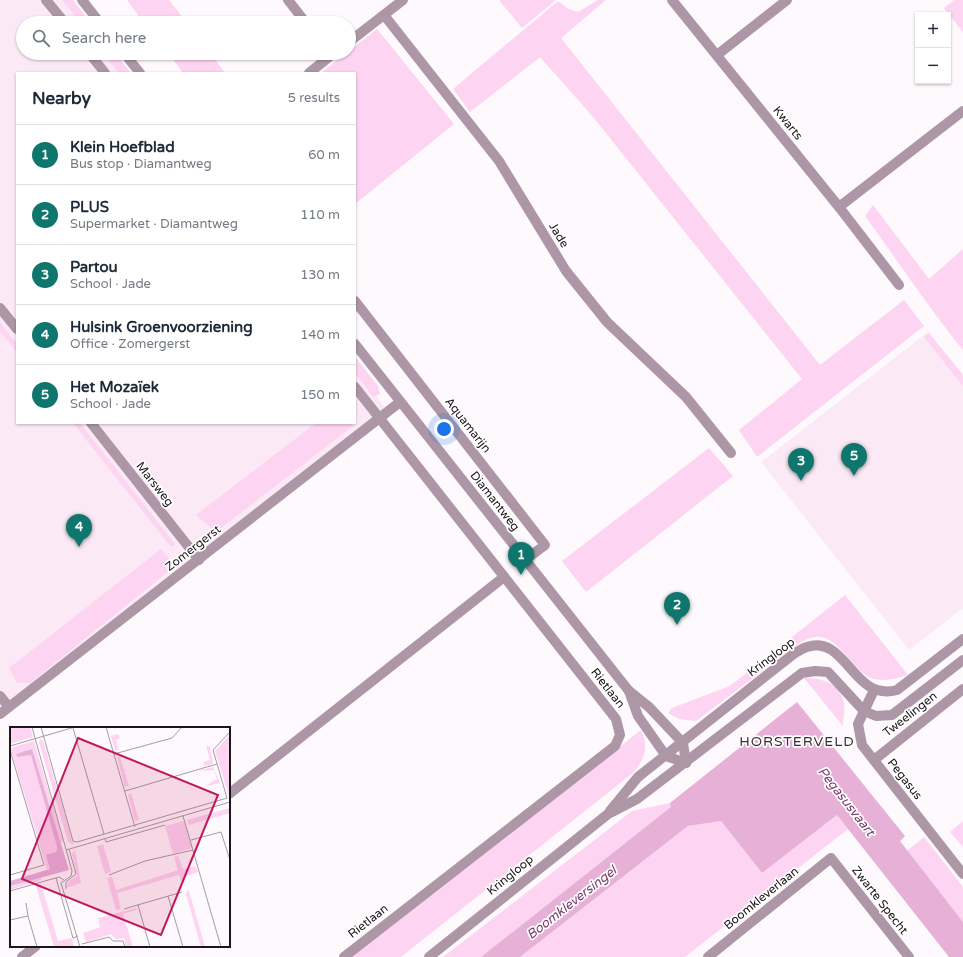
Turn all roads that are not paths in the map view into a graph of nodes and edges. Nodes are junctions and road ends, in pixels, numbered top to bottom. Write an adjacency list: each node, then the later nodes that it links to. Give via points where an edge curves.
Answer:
1 (46, 0): 8 (street)
2 (82, 0): 9 (street)
3 (288, 0): 10 (street)
4 (403, 0): 7 (street)
5 (672, 0): 12 (street, Kwarts)
6 (787, 0): 12 (street)
7 (384, 15): 11 (street); 30 (street, Jade, via 499,161 566,271 607,322 686,397)
8 (59, 16)
9 (95, 16)
10 (301, 16)
11 (356, 37)
12 (717, 55): 20 (street, Kwarts)
13 (95, 60): 16 (street)
14 (130, 60): 17 (street)
15 (325, 60): 18 (street)
16 (104, 72)
17 (139, 72)
18 (310, 72)
19 (963, 111): 20 (street)
20 (839, 207): 21 (street, Kwarts)
21 (899, 285)
22 (356, 302): 32 (street, Aquamarijn, via 545,545)
23 (0, 308): 24 (street)
24 (16, 328)
25 (356, 345): 27 (street, Diamantweg)
26 (356, 388): 28 (street, Rietlaan)
27 (400, 402): 28 (street, Zomergerst); 32 (street, Diamantweg)
28 (380, 418): 31 (street, Zomergerst); 33 (street, Rietlaan)
29 (92, 424): 31 (street, Marsweg)
30 (731, 453)
31 (199, 560): 40 (street, Zomergerst)
32 (525, 560): 38 (street, Diamantweg)
33 (504, 577): 47 (street); 53 (street, Rietlaan, via 616,719 620,736 614,746)
34 (963, 639): 37 (street, via 897,690 887,693)
35 (963, 660): 41 (street, via 892,715 876,716)
36 (963, 689): 45 (street, Tweelingen)
37 (874, 690): 41 (street, Pegasus); 43 (street, Kringloop, via 862,683 837,652 819,645 806,647 790,656)
38 (629, 691): 43 (street, Diamantweg, via 649,707); 44 (street, Diamantweg, via 638,716)
39 (0, 696): 40 (street)
40 (9, 707): 42 (street, Zomergerst)
41 (864, 712): 45 (street, Pegasus, via 858,724 862,745); 46 (street, Kringloop, via 828,672 802,673)
42 (0, 714)
43 (683, 743): 44 (street, Kringloop); 46 (street)
44 (666, 756): 46 (street); 48 (street, Kringloop, via 638,777)
45 (874, 760): 50 (street, Pegasus)
46 (686, 763): 48 (street, Kringloop, via 637,799)
47 (230, 793)
48 (608, 814): 54 (street, Kringloop)
49 (831, 858): 55 (street, Boomkleverlaan); 56 (street, Zwarte Specht)
50 (963, 874)
51 (35, 947): 52 (street)
52 (22, 957)
53 (344, 957)
54 (429, 957)
55 (708, 957)
56 (909, 957)

